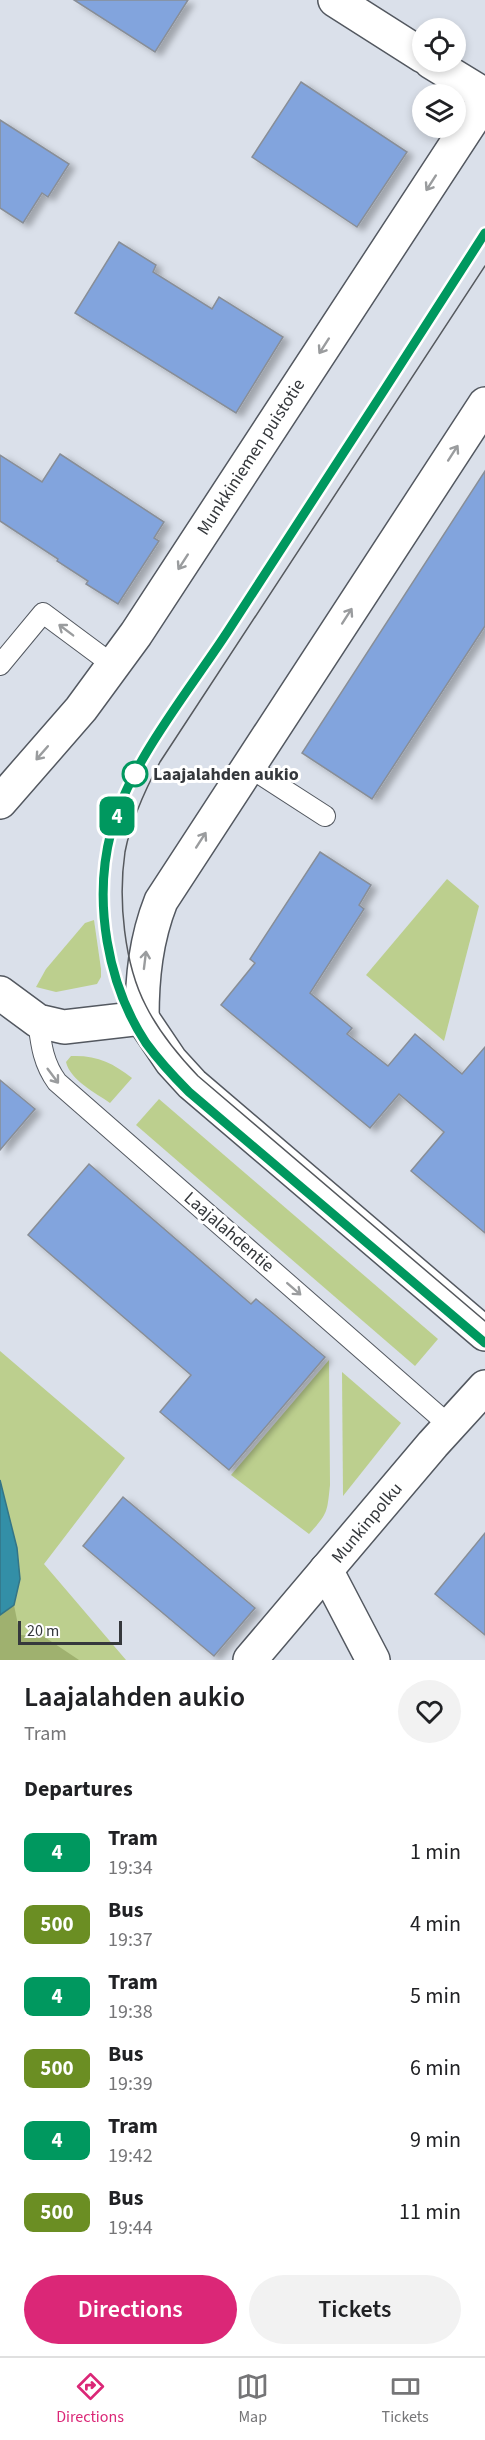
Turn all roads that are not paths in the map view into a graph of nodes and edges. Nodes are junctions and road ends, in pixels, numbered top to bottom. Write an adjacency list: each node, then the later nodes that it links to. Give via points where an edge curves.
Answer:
1 (335, 0): 2 (street)
2 (412, 49)
3 (446, 72): 4 (street)
4 (485, 98): 7 (street, Munkkiniemen puistotie, one-way to 7)
5 (485, 404): 8 (street, one-way to 5)
6 (0, 665): 7 (lane, one-way to 6, via 43,614)
7 (113, 665): 9 (street, Munkkiniemen puistotie, one-way to 9, via 81,709)
8 (249, 768): 10 (lane); 12 (street, one-way to 8, via 150,928 161,901)
9 (0, 802)
10 (325, 816)
11 (0, 993): 13 (street)
12 (142, 1018): 13 (street, via 64,1027); 14 (street, via 192,1084)
13 (38, 1021): 16 (lane, Laajalahdentie, one-way to 16, via 47,1069 57,1082)
14 (485, 1334)
15 (485, 1387): 16 (street, Munkinpolku)
16 (450, 1426): 17 (street, Munkinpolku)
17 (326, 1570): 18 (street, Munkinpolku); 19 (street)
18 (250, 1660)
19 (373, 1660)

